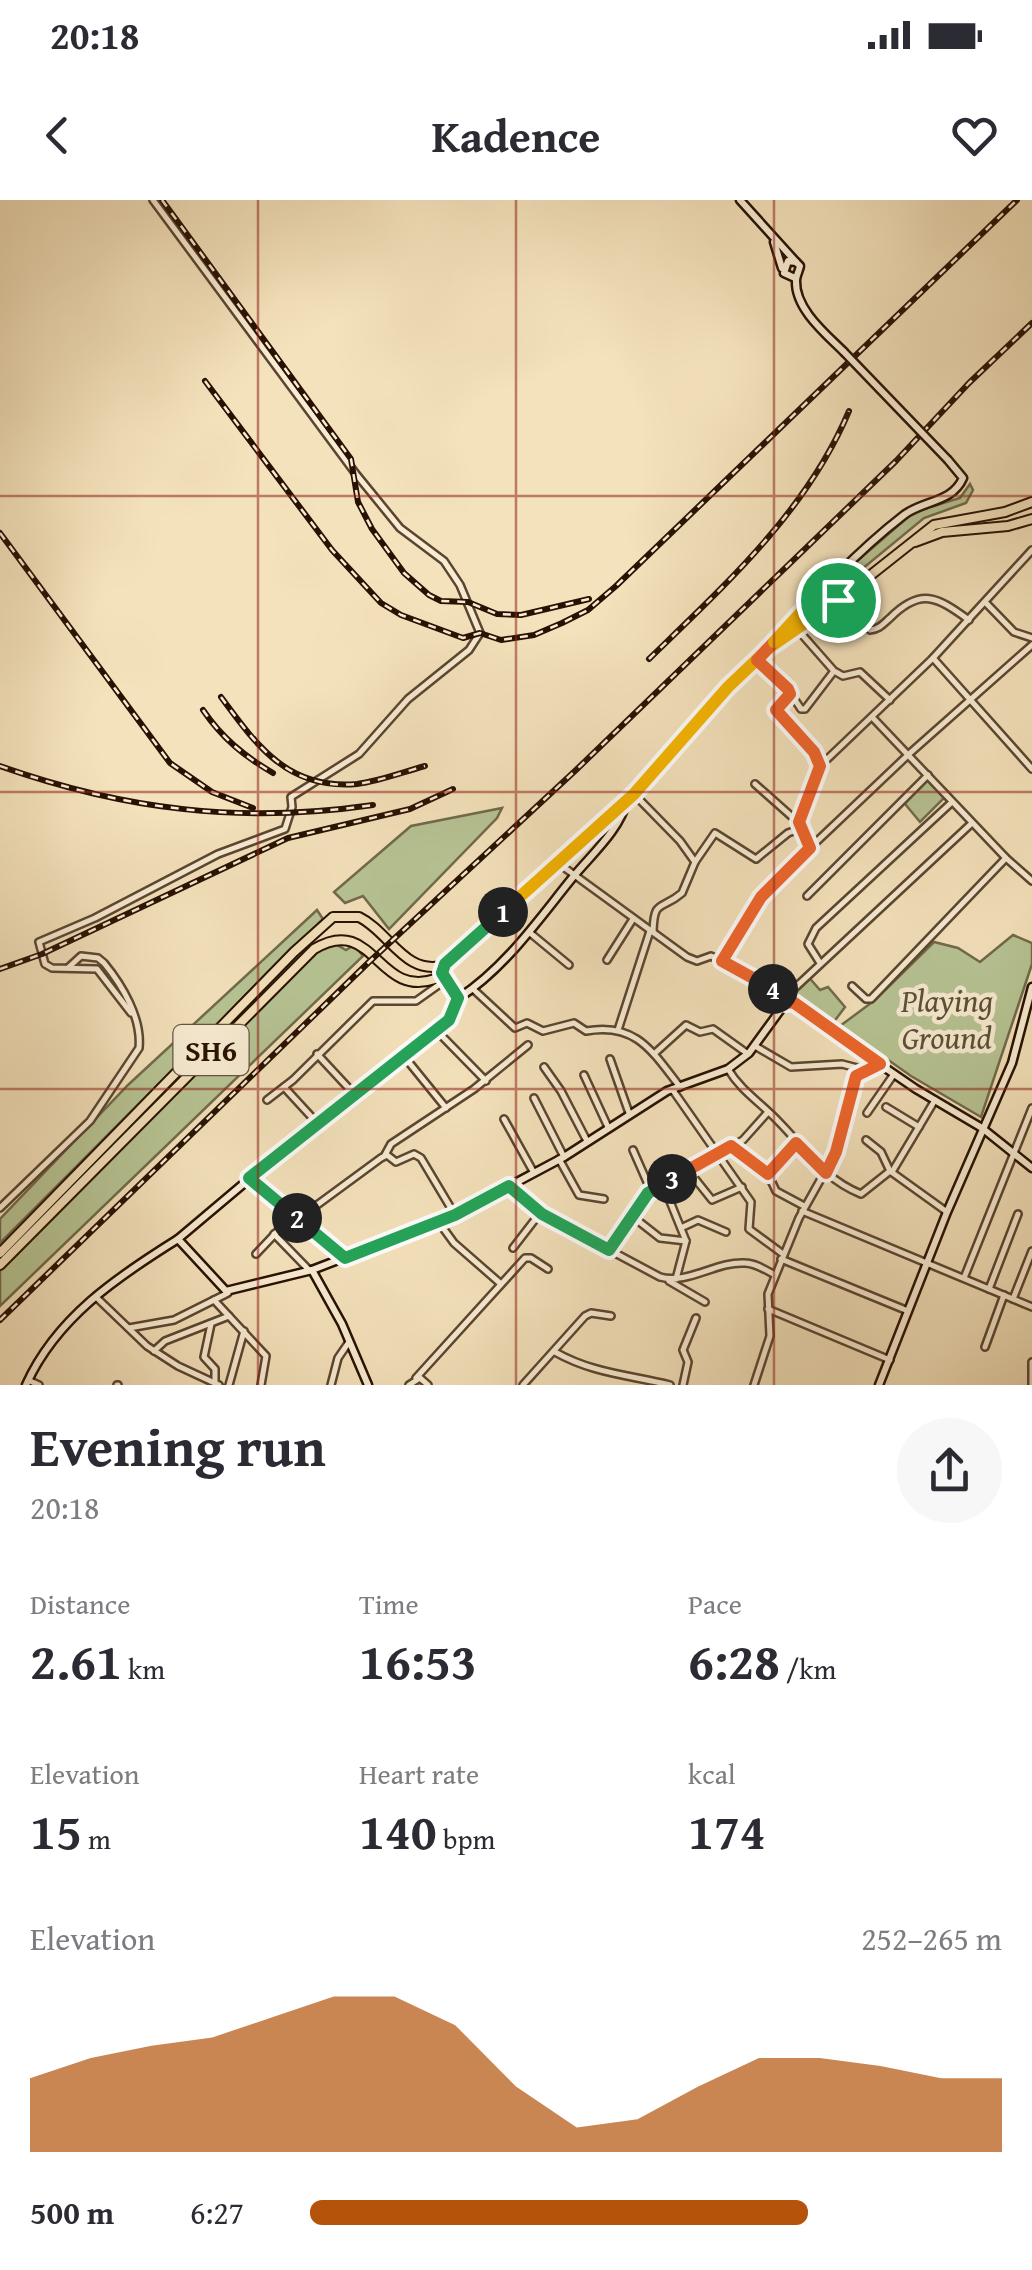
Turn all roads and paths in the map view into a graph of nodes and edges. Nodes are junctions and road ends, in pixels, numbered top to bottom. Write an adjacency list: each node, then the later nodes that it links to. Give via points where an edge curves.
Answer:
1 (154, 200): 50 (street, via 356,474 400,528 444,561 480,633 470,650 408,699 358,754 291,797 284,828 40,942 46,964)
2 (744, 201): 3 (street)
3 (771, 236): 4 (street); 5 (street)
4 (796, 262): 5 (street); 6 (street)
5 (783, 270): 6 (street)
6 (795, 278): 11 (street, bridge, via 813,320 962,478 956,492 908,511)
7 (1032, 502): 9 (main road, via 934,525)
8 (1032, 519): 9 (main road)
9 (912, 543): 12 (main road)
10 (1032, 550): 13 (street)
11 (827, 584): 12 (main road, via 826,596); 17 (street)
12 (840, 599): 14 (street, via 874,631 917,599 938,599); 15 (main road)
13 (985, 602): 14 (street); 16 (street)
14 (969, 620): 18 (street)
15 (798, 630): 17 (main road); 20 (street)
16 (1032, 642): 23 (street)
17 (770, 647): 19 (main road)
18 (932, 658): 22 (street); 23 (street)
19 (757, 660): 21 (street); 30 (main road)
20 (834, 671): 21 (street, via 805,708); 22 (street, via 863,674)
21 (790, 694): 26 (street, via 776,710)
22 (890, 700): 24 (street)
23 (973, 700): 25 (street); 27 (street)
24 (872, 717): 25 (street); 26 (street)
25 (908, 754): 28 (street); 34 (street)
26 (820, 766): 33 (street)
27 (1032, 770)
28 (928, 776): 31 (street); 40 (street)
29 (755, 784): 33 (street)
30 (630, 796): 36 (main road); 37 (street); 38 (street, via 622,817)
31 (952, 802): 32 (street); 48 (street, via 816,928 808,944)
32 (972, 823): 35 (street); 48 (street)
33 (799, 826): 34 (street); 37 (street, via 756,858 715,833)
34 (810, 848): 47 (street, via 761,897)
35 (1006, 858): 39 (street); 52 (street, via 871,999)
36 (558, 862): 38 (street); 51 (main road)
37 (696, 862): 44 (street, via 682,893 659,904)
38 (574, 877): 42 (street); 43 (street)
39 (1032, 880)
40 (807, 896)
41 (351, 915): 45 (main road); 51 (main road, via 367,921 403,956); 129 (main road, SH6, via 333,917 310,937)
42 (632, 919): 44 (street); 46 (street)
43 (529, 932): 49 (street); 54 (street)
44 (652, 932): 47 (street, via 693,960); 59 (street)
45 (345, 938): 51 (main road, via 403,978 430,982); 134 (main road, SH6, via 327,941 300,960)
46 (607, 960)
47 (722, 961): 56 (street)
48 (821, 964): 56 (street)
49 (570, 965)
50 (69, 967): 57 (street, via 100,972); 57 (street, via 81,956 98,958 123,987)
51 (443, 971): 55 (street); 62 (street, via 416,1002 373,1000)
52 (852, 986)
53 (1032, 987): 90 (street, via 1016,1050)
54 (473, 988): 55 (street); 59 (street, via 515,1028 574,1023 586,1031)
55 (458, 998): 58 (street, via 455,1013)
56 (784, 1001): 61 (street); 67 (street)
57 (131, 1013): 112 (street, via 139,1034 136,1054 90,1121)
58 (436, 1030): 63 (street); 73 (street)
59 (618, 1030): 64 (street)
60 (528, 1045): 73 (street)
61 (755, 1046): 65 (street); 70 (street, via 791,1067 842,1064)
62 (318, 1054): 74 (street); 76 (street)
63 (403, 1054): 76 (street); 81 (street)
64 (654, 1054): 65 (street, via 686,1024 700,1032 714,1029); 75 (street)
65 (748, 1054): 69 (street)
66 (610, 1059): 84 (street)
67 (880, 1064): 70 (street); 71 (street)
68 (544, 1068): 92 (street)
69 (728, 1069): 75 (street); 83 (street)
70 (867, 1071): 104 (street, via 856,1076)
71 (894, 1074): 79 (street); 85 (street)
72 (584, 1075): 88 (street)
73 (486, 1081): 81 (street)
74 (284, 1087): 78 (street); 87 (street)
75 (676, 1088): 84 (street); 97 (street)
76 (356, 1095): 87 (street)
77 (534, 1098): 99 (street)
78 (268, 1100)
79 (935, 1100): 89 (street); 90 (street)
80 (886, 1107): 89 (street)
81 (446, 1108): 98 (street, via 391,1144)
82 (1032, 1108): 96 (street)
83 (768, 1112): 93 (street); 94 (street)
84 (629, 1113): 88 (street)
85 (867, 1113)
86 (504, 1119): 102 (street)
87 (318, 1124): 106 (street)
88 (608, 1127): 92 (street)
89 (919, 1127): 103 (street)
90 (982, 1128): 96 (street); 114 (street)
91 (866, 1140): 103 (street)
92 (587, 1141): 99 (street)
93 (796, 1143): 104 (street); 105 (street)
94 (731, 1146): 97 (street); 105 (street)
95 (633, 1150): 110 (street)
96 (1013, 1152): 100 (street); 138 (street)
97 (717, 1154): 101 (street); 109 (street)
98 (385, 1156): 117 (street, via 396,1162 418,1156); 118 (street)
99 (561, 1158): 102 (street); 111 (street, via 579,1194)
100 (1032, 1168)
101 (688, 1170): 107 (street); 109 (street, via 712,1200)
102 (534, 1172): 108 (street)
103 (891, 1172): 104 (street, via 861,1194); 114 (street)
104 (826, 1173): 113 (street)
105 (768, 1174): 113 (street, via 776,1191)
106 (249, 1178): 118 (street); 124 (street)
107 (662, 1184): 110 (street); 121 (street)
108 (509, 1186): 115 (street); 117 (street)
109 (742, 1187): 131 (street, via 751,1202 748,1229)
110 (651, 1191): 119 (street)
111 (604, 1199)
112 (0, 1208)
113 (803, 1209): 131 (street); 133 (street)
114 (948, 1212): 133 (street)
115 (540, 1213): 126 (street); 127 (street)
116 (1018, 1214): 142 (street)
117 (455, 1215): 120 (street)
118 (296, 1216): 123 (street); 132 (street)
119 (632, 1216): 125 (street, via 660,1238); 127 (street)
120 (438, 1221): 132 (street); 141 (street)
121 (682, 1228): 122 (street, via 698,1220); 125 (street)
122 (726, 1232)
123 (274, 1234): 130 (street); 135 (street)
124 (178, 1239): 143 (street, via 221,1288); 145 (street)
125 (686, 1241): 140 (street)
126 (512, 1248)
127 (609, 1250): 139 (street)
128 (1032, 1250): 147 (street)
129 (0, 1252)
130 (256, 1254)
131 (782, 1256): 137 (street); 151 (street)
132 (345, 1258): 135 (street)
133 (928, 1263): 138 (street); 151 (street)
134 (0, 1265)
135 (310, 1269): 143 (street); 158 (street)
136 (548, 1269): 141 (street, via 528,1257)
137 (774, 1275): 140 (street, via 741,1263); 150 (street)
138 (964, 1278): 142 (street)
139 (667, 1280): 140 (street); 148 (street)
140 (676, 1280)
141 (501, 1284): 164 (street)
142 (989, 1289): 144 (street)
143 (232, 1291): 146 (street)
144 (1004, 1295): 147 (street); 159 (street)
145 (96, 1297): 156 (street); 165 (street, via 58,1331)
146 (214, 1300): 152 (street); 156 (street, via 174,1320)
147 (1013, 1300): 149 (street)
148 (705, 1302)
149 (1032, 1307)
150 (768, 1309): 162 (street); 178 (street, via 770,1336)
151 (908, 1311): 162 (street)
152 (230, 1316): 155 (street); 157 (street)
153 (611, 1316): 161 (street, via 588,1314)
154 (696, 1318): 177 (street, via 683,1350)
155 (211, 1324): 160 (street); 167 (street, via 204,1357 216,1369)
156 (129, 1328): 160 (street)
157 (244, 1331): 169 (street); 170 (street, via 266,1356)
158 (349, 1342): 171 (street); 172 (street)
159 (985, 1347)
160 (154, 1351): 167 (street)
161 (555, 1352): 175 (street); 176 (street, via 605,1374)
162 (890, 1360): 179 (street)
163 (1032, 1362): 166 (street)
164 (416, 1378): 173 (street); 174 (street)
165 (27, 1382): 168 (street)
166 (1029, 1383)
167 (217, 1384)
168 (39, 1385)
169 (229, 1385)
170 (261, 1385)
171 (331, 1385)
172 (368, 1385)
173 (409, 1385)
174 (428, 1385)
175 (523, 1385)
176 (670, 1385)
177 (683, 1385)
178 (754, 1385)
179 (879, 1385)

